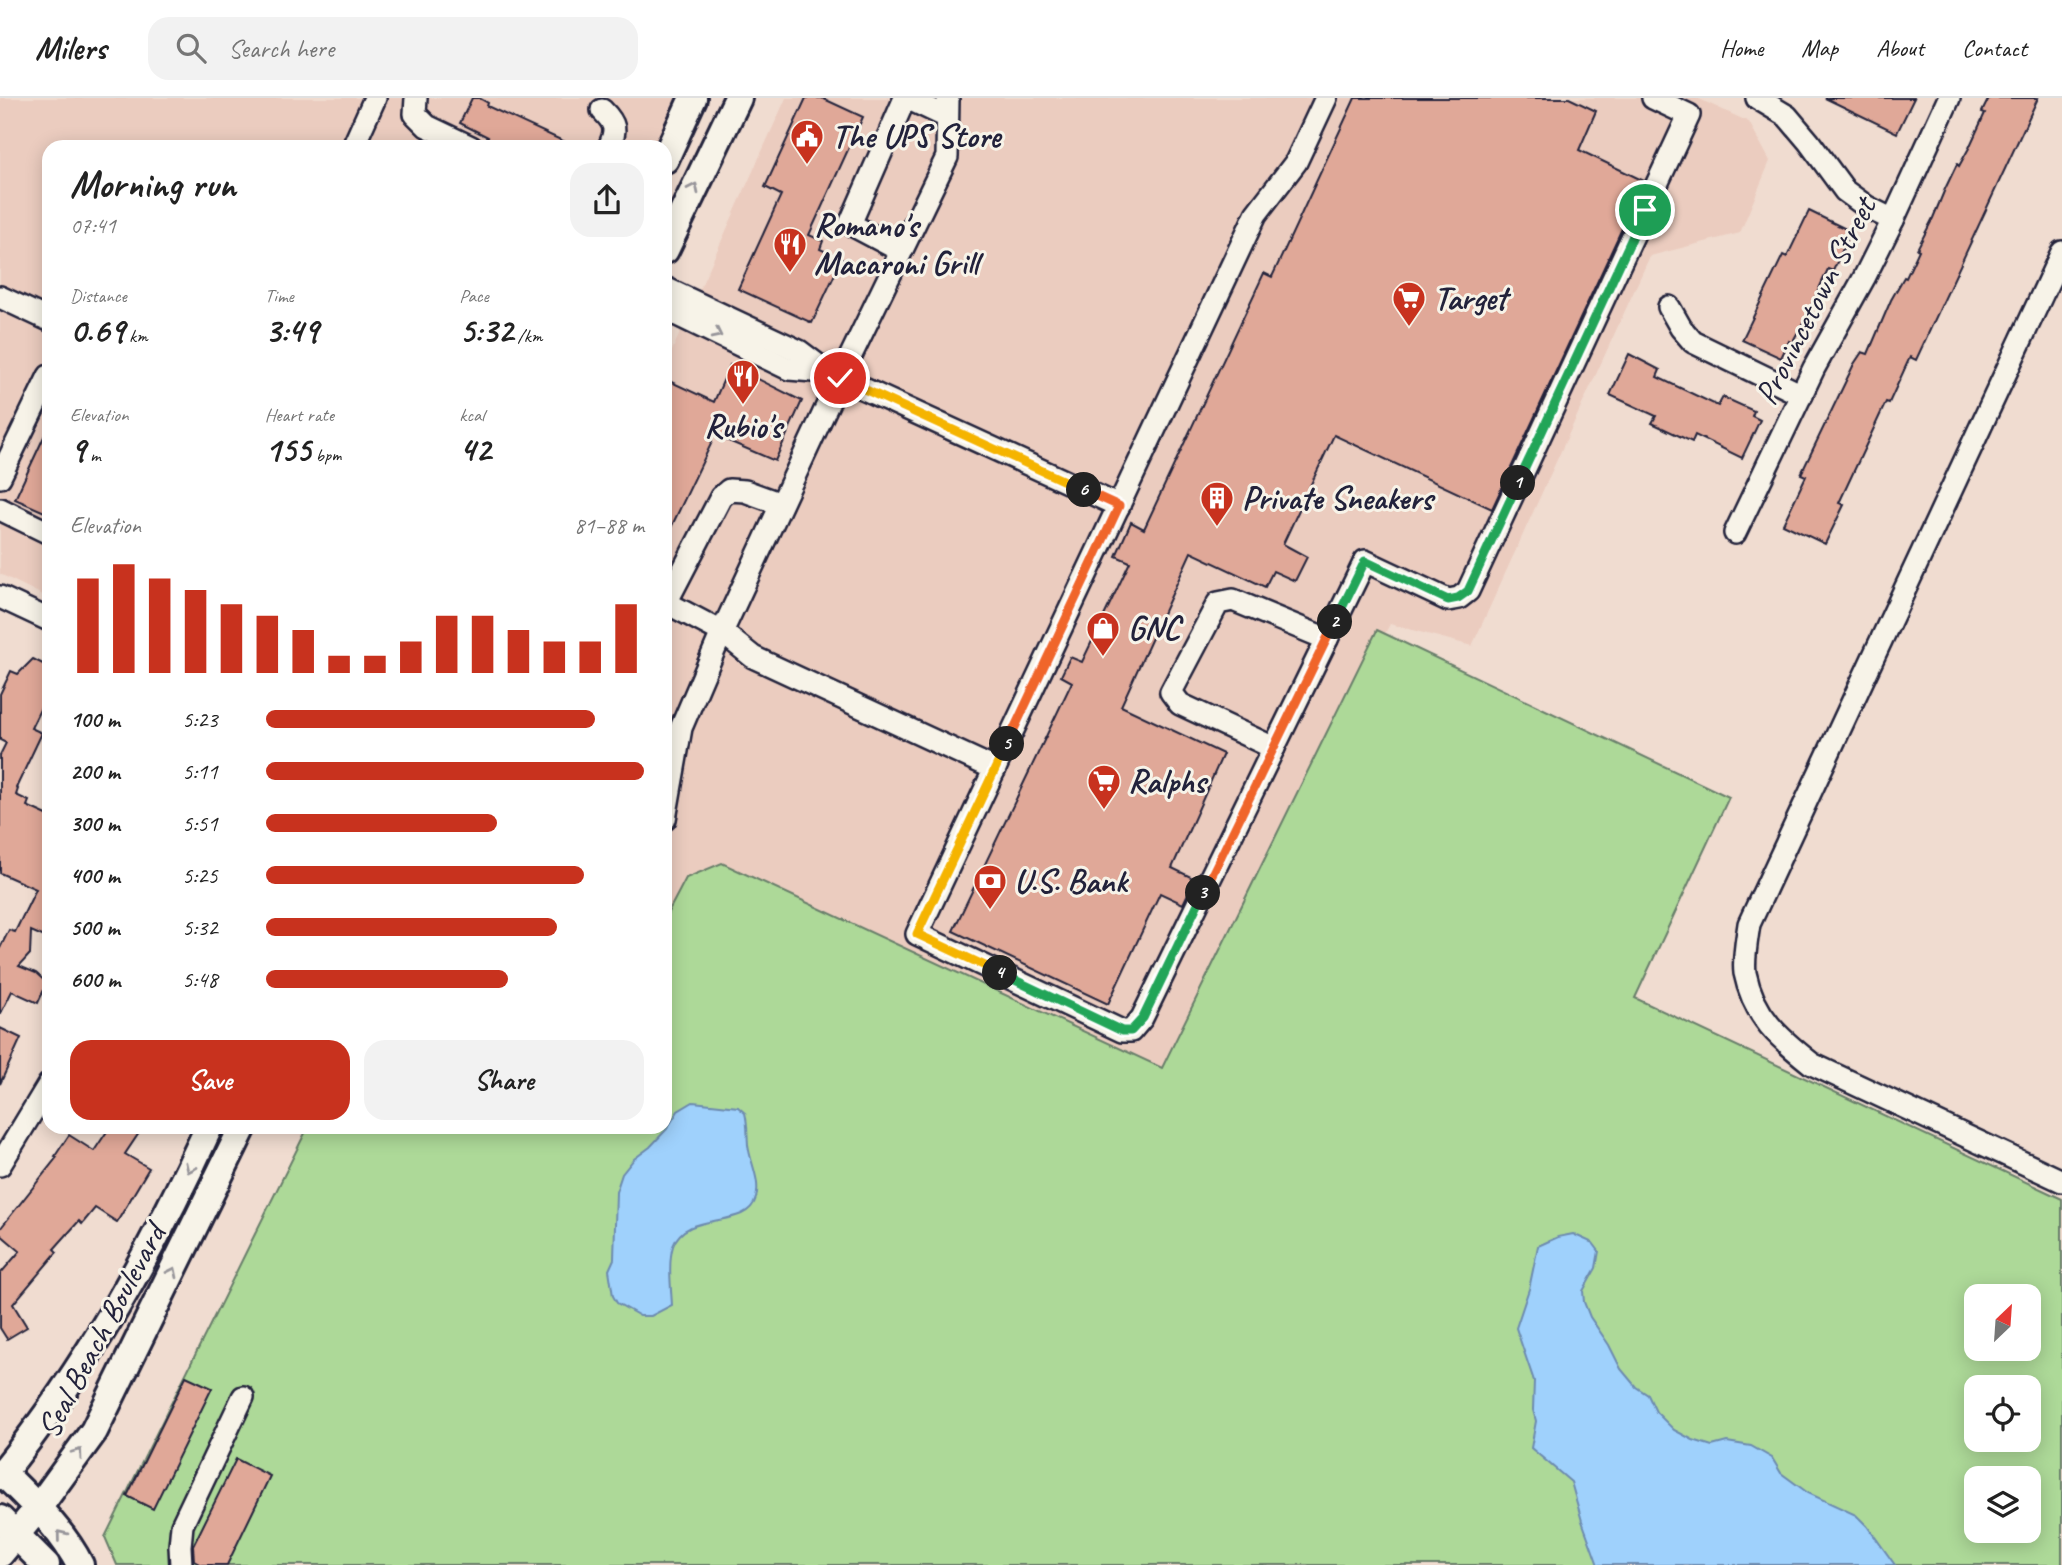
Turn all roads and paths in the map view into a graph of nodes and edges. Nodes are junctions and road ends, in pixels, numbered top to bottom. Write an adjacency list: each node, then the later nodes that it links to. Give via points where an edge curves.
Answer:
1 (375, 98): 12 (street)
2 (416, 98): 13 (street, via 415,114 427,126)
3 (693, 98): 15 (main road)
4 (738, 98): 17 (main road, one-way to 4)
5 (906, 98): 10 (street); 18 (street, via 850,224)
6 (1326, 98): 30 (street, via 1296,162 1256,214)
7 (1653, 98): 39 (street, via 1689,115 1468,591 1448,600 1365,561)
8 (1756, 98): 16 (street, via 1787,116 1845,191)
9 (1949, 98): 16 (street, Provincetown Street)
10 (948, 107): 18 (street, via 947,157)
11 (602, 110): 14 (street, via 614,122)
12 (356, 140)
13 (456, 140)
14 (612, 140)
15 (672, 144)
16 (1893, 220): 27 (street, Provincetown Street)
17 (672, 235)
18 (901, 251): 25 (street)
19 (2062, 252): 47 (street, via 1749,924 1745,972 1760,1014 1778,1037 1812,1064)
20 (672, 291): 25 (street, via 799,351)
21 (0, 297): 24 (street)
22 (1669, 307): 27 (street, via 1693,342)
23 (672, 312): 25 (street, one-way to 25, via 789,369)
24 (42, 317)
25 (834, 375): 29 (street); 30 (street)
26 (42, 390): 28 (street)
27 (1802, 395): 33 (street, Provincetown Street)
28 (0, 477)
29 (781, 504): 34 (street, via 729,490 721,497); 38 (street)
30 (1119, 506): 42 (street)
31 (0, 509): 32 (street)
32 (42, 530)
33 (1735, 533)
34 (672, 591)
35 (0, 597): 37 (street)
36 (672, 607): 38 (street)
37 (42, 617)
38 (722, 632): 40 (street); 42 (street, via 753,657)
39 (1327, 639): 41 (street); 41 (street, via 1233,600 1218,603 1171,692 1180,704)
40 (673, 724)
41 (1274, 748): 42 (street, via 1143,1018 1131,1031 1122,1031 917,934)
42 (995, 769)
43 (42, 1096): 46 (street)
44 (206, 1134): 49 (main road, Seal Beach Boulevard, one-way to 49, via 113,1314)
45 (240, 1134): 50 (main road, Seal Beach Boulevard, one-way to 45, via 94,1431)
46 (0, 1165)
47 (2062, 1181)
48 (243, 1397): 54 (street, via 182,1525)
49 (1, 1475): 50 (main road)
50 (38, 1508): 51 (main road, Seal Beach Boulevard); 53 (main road, one-way to 50)
51 (5, 1536): 52 (main road)
52 (46, 1565)
53 (80, 1565)
54 (181, 1565)

